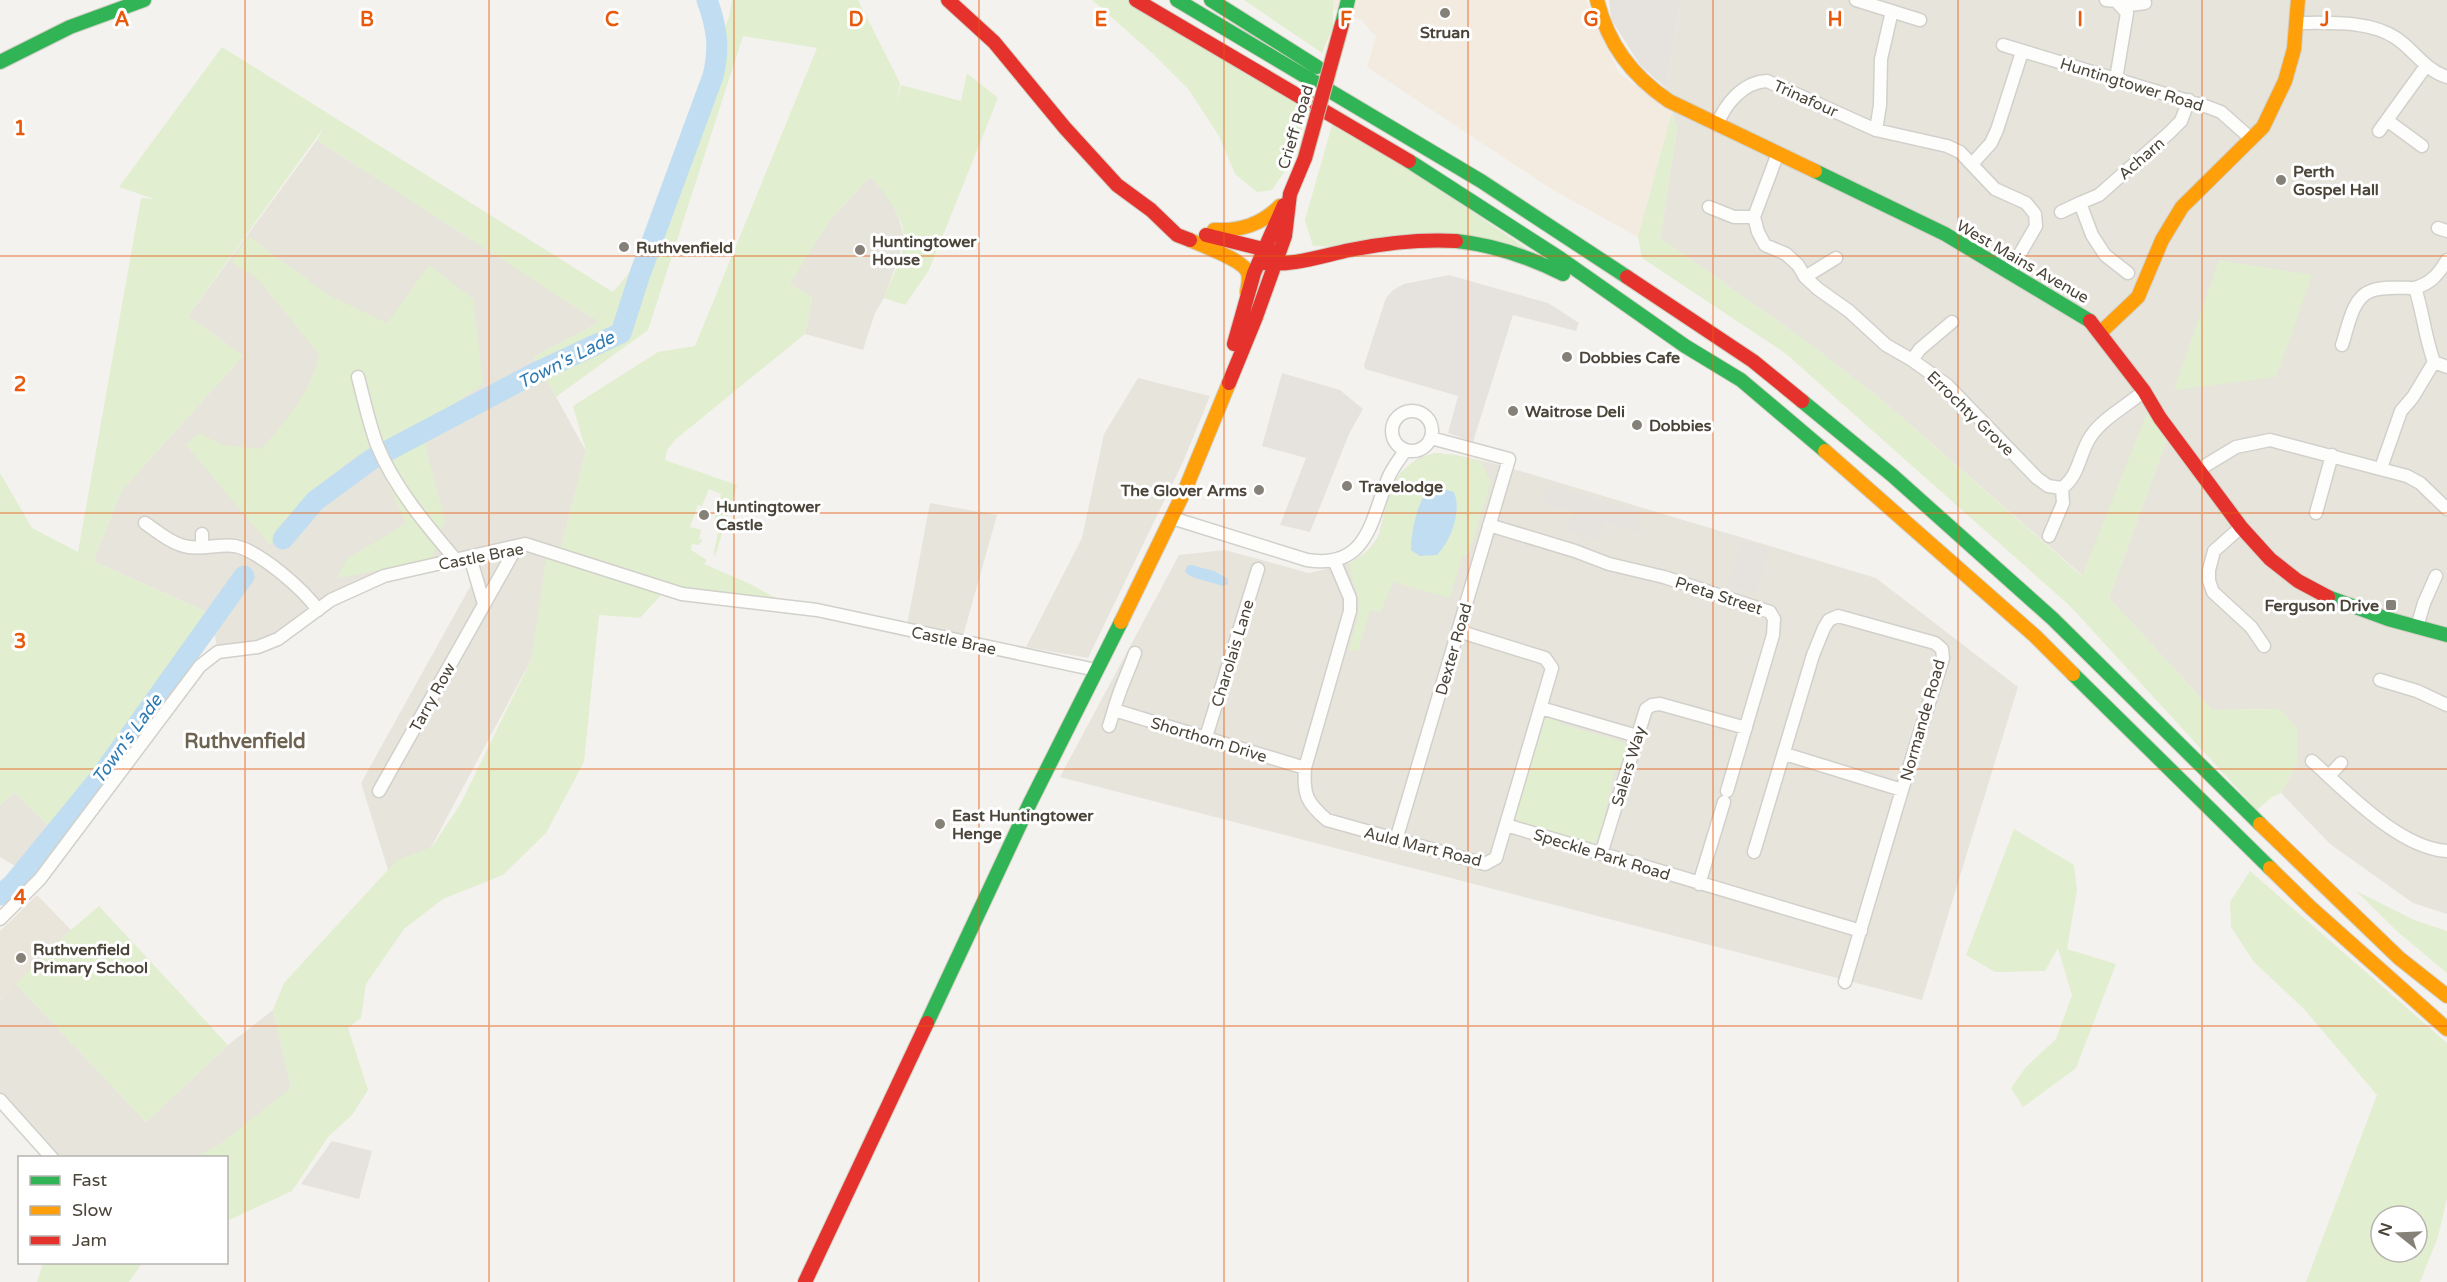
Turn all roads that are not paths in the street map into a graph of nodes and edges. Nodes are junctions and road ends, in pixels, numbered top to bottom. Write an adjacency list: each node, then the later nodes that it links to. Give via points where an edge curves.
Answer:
1 (144, 0): 18 (main road, via 104,12)
2 (948, 0): 35 (main road, via 994,42 1117,185)
3 (1136, 0): 50 (main road, via 1469,198)
4 (1177, 0): 31 (main road)
5 (1211, 0): 31 (main road, via 1365,98)
6 (1348, 0): 32 (main road, Crieff Road, bridge, via 1305,158)
7 (1597, 0): 24 (main road, West Mains Avenue, via 1617,53 1631,71 1669,101)
8 (1856, 0): 13 (street)
9 (2106, 0): 12 (street)
10 (2298, 0): 15 (main road)
11 (2145, 3): 12 (street)
12 (2122, 6): 21 (street, via 2127,13)
13 (1892, 11): 14 (street); 25 (street, via 1881,59)
14 (1920, 20)
15 (2296, 22): 19 (street, via 2378,28 2407,46); 27 (main road, via 2294,49 2281,92 2263,127)
16 (2002, 45): 17 (street, Huntingtower Road)
17 (2022, 52): 21 (street, Huntingtower Road); 30 (street, via 1997,130)
18 (0, 62)
19 (2426, 66): 20 (street); 23 (street)
20 (2447, 77)
21 (2116, 79): 22 (street, Huntingtower Road)
22 (2189, 100): 27 (street, Huntingtower Road, via 2221,112); 33 (street, Acharn, via 2181,121 2169,133 2099,195)
23 (2388, 121): 26 (street); 28 (street)
24 (1717, 124): 25 (street, Trinafour, via 1734,96 1758,81 1767,81); 29 (main road, West Mains Avenue)
25 (1876, 130): 30 (street, Trinafour, via 1947,146)
26 (2379, 131)
27 (2249, 141): 52 (main road, via 2182,207 2162,240 2138,297)
28 (2422, 146)
29 (1779, 153): 37 (street); 45 (main road, West Mains Avenue, via 1945,234)
30 (1972, 164): 45 (street, Trinafour, via 1995,189 2025,203 2037,219)
31 (1481, 181): 113 (main road, via 1753,361 1892,475 2054,619 2329,893)
32 (1290, 194): 38 (main road, via 1273,214 1255,226 1232,232); 39 (main road); 41 (main road, Crieff Road, via 1285,236)
33 (2080, 203): 36 (street, Acharn); 46 (street, via 2092,235 2105,255)
34 (1709, 207): 37 (street, via 1734,217)
35 (1151, 210): 38 (main road); 43 (main road, via 1177,235)
36 (2061, 212)
37 (1754, 217): 47 (street, Errochty Grove, via 1765,245 1786,254)
38 (1188, 230): 39 (main road)
39 (1262, 248): 41 (main road); 44 (main road)
40 (1836, 258): 47 (street)
41 (1277, 259): 44 (main road); 50 (main road, via 1283,265 1410,242 1476,243 1536,261); 59 (main road, Crieff Road)
42 (2447, 260): 48 (street, via 2437,276)
43 (1238, 261): 44 (main road); 49 (main road, via 1248,271)
44 (1257, 262): 49 (main road)
45 (2010, 271): 52 (main road, West Mains Avenue, via 2088,318)
46 (2128, 273)
47 (1805, 277): 54 (street, Errochty Grove, via 1886,345)
48 (2415, 288): 53 (street, via 2371,291 2361,298); 55 (street)
49 (1247, 292): 59 (main road)
50 (1631, 307): 114 (main road, via 1741,380 1874,492 2035,636 2311,908)
51 (1953, 322): 54 (street)
52 (2100, 333): 58 (main road, West Mains Avenue)
53 (2342, 345)
54 (1912, 360): 65 (street, Errochty Grove, via 1947,386 2037,478 2048,486)
55 (2434, 362): 56 (street); 63 (street, via 2401,411)
56 (2447, 367)
57 (358, 377): 77 (street, via 378,447 421,519)
58 (2144, 391): 64 (main road, West Mains Avenue); 65 (street, via 2092,434 2076,472)
59 (1223, 395): 68 (main road)
60 (1431, 438): 61 (street, via 1418,451); 61 (street, via 1431,426 1425,416 1414,411 1401,414 1393,424 1392,436); 70 (street, Dexter Road, via 1509,459)
61 (1405, 451): 78 (street, via 1390,474 1365,538 1357,548)
62 (2332, 455): 63 (street); 64 (street, via 2270,440 2236,447); 67 (street)
63 (2381, 468): 66 (street, via 2420,483)
64 (2198, 470): 71 (main road, West Mains Avenue)
65 (2062, 488): 73 (street, via 2063,502)
66 (2447, 509)
67 (2316, 513)
68 (1172, 518): 78 (street, via 1307,560); 88 (main road)
69 (145, 523): 75 (street, via 173,542)
70 (1489, 525): 84 (street, Dexter Road); 94 (street, Preta Street, via 1770,612 1774,619 1773,635)
71 (2241, 527): 83 (main road, West Mains Avenue, via 2270,559 2298,581 2336,602); 86 (street, via 2214,551 2210,581 2213,592 2251,627)
72 (202, 534): 75 (street)
73 (2049, 536)
74 (517, 546): 76 (street, Castle Brae); 81 (street, Tarry Row); 88 (street, Castle Brae, via 525,544 682,594 817,610)
75 (202, 547): 82 (street, via 236,546 253,555 286,576)
76 (470, 557): 77 (street, Castle Brae); 81 (street)
77 (456, 560): 82 (street, Castle Brae, via 384,576)
78 (1334, 560): 100 (street, Auld Mart Road, via 1350,598 1350,611)
79 (1258, 569): 96 (street, Charolais Lane)
80 (2436, 576): 83 (street)
81 (484, 604): 103 (street, Tarry Row)
82 (318, 610): 110 (street, Castle Brae, via 278,639 258,647 218,652 200,666 40,879)
83 (2417, 627): 85 (main road, West Mains Avenue)
84 (1458, 631): 91 (street, Auld Mart Road, via 1545,658 1552,668); 105 (street, Dexter Road)
85 (2447, 635)
86 (2264, 646)
87 (1135, 653): 92 (street, via 1120,685)
88 (1096, 670): 117 (main road)
89 (2380, 680): 90 (street)
90 (2447, 705)
91 (1541, 708): 95 (street); 104 (street, Auld Mart Road)
92 (1114, 710): 93 (street); 96 (street, Shorthorn Drive)
93 (1109, 726)
94 (1746, 728): 95 (street, Salers Way, via 1660,704 1646,709); 109 (street, Preta Street)
95 (1637, 736): 108 (street, Salers Way)
96 (1206, 737): 100 (street, Shorthorn Drive)
97 (1785, 754): 102 (street); 102 (street, Normande Road, via 1813,655 1829,620 1838,616 1935,643 1943,658); 107 (street, Normande Road)
98 (2312, 761): 101 (street)
99 (2341, 764): 101 (street)
100 (1305, 768): 105 (street, Auld Mart Road, via 1309,804 1327,820)
101 (2329, 776): 106 (street, via 2392,828 2433,850)
102 (1902, 789): 111 (street, Normande Road)
103 (379, 791)
104 (1506, 825): 105 (street, Auld Mart Road, via 1496,858 1485,864); 108 (street, Speckle Park Road)
105 (1396, 840)
106 (2447, 851)
107 (1754, 852)
108 (1601, 854): 109 (street, Speckle Park Road)
109 (1699, 884): 111 (street, Speckle Park Road)
110 (0, 919)
111 (1861, 932): 112 (street, Normande Road)
112 (1845, 982)
113 (2447, 996)
114 (2447, 1029)
115 (0, 1100): 116 (street)
116 (50, 1156)
117 (805, 1282)

